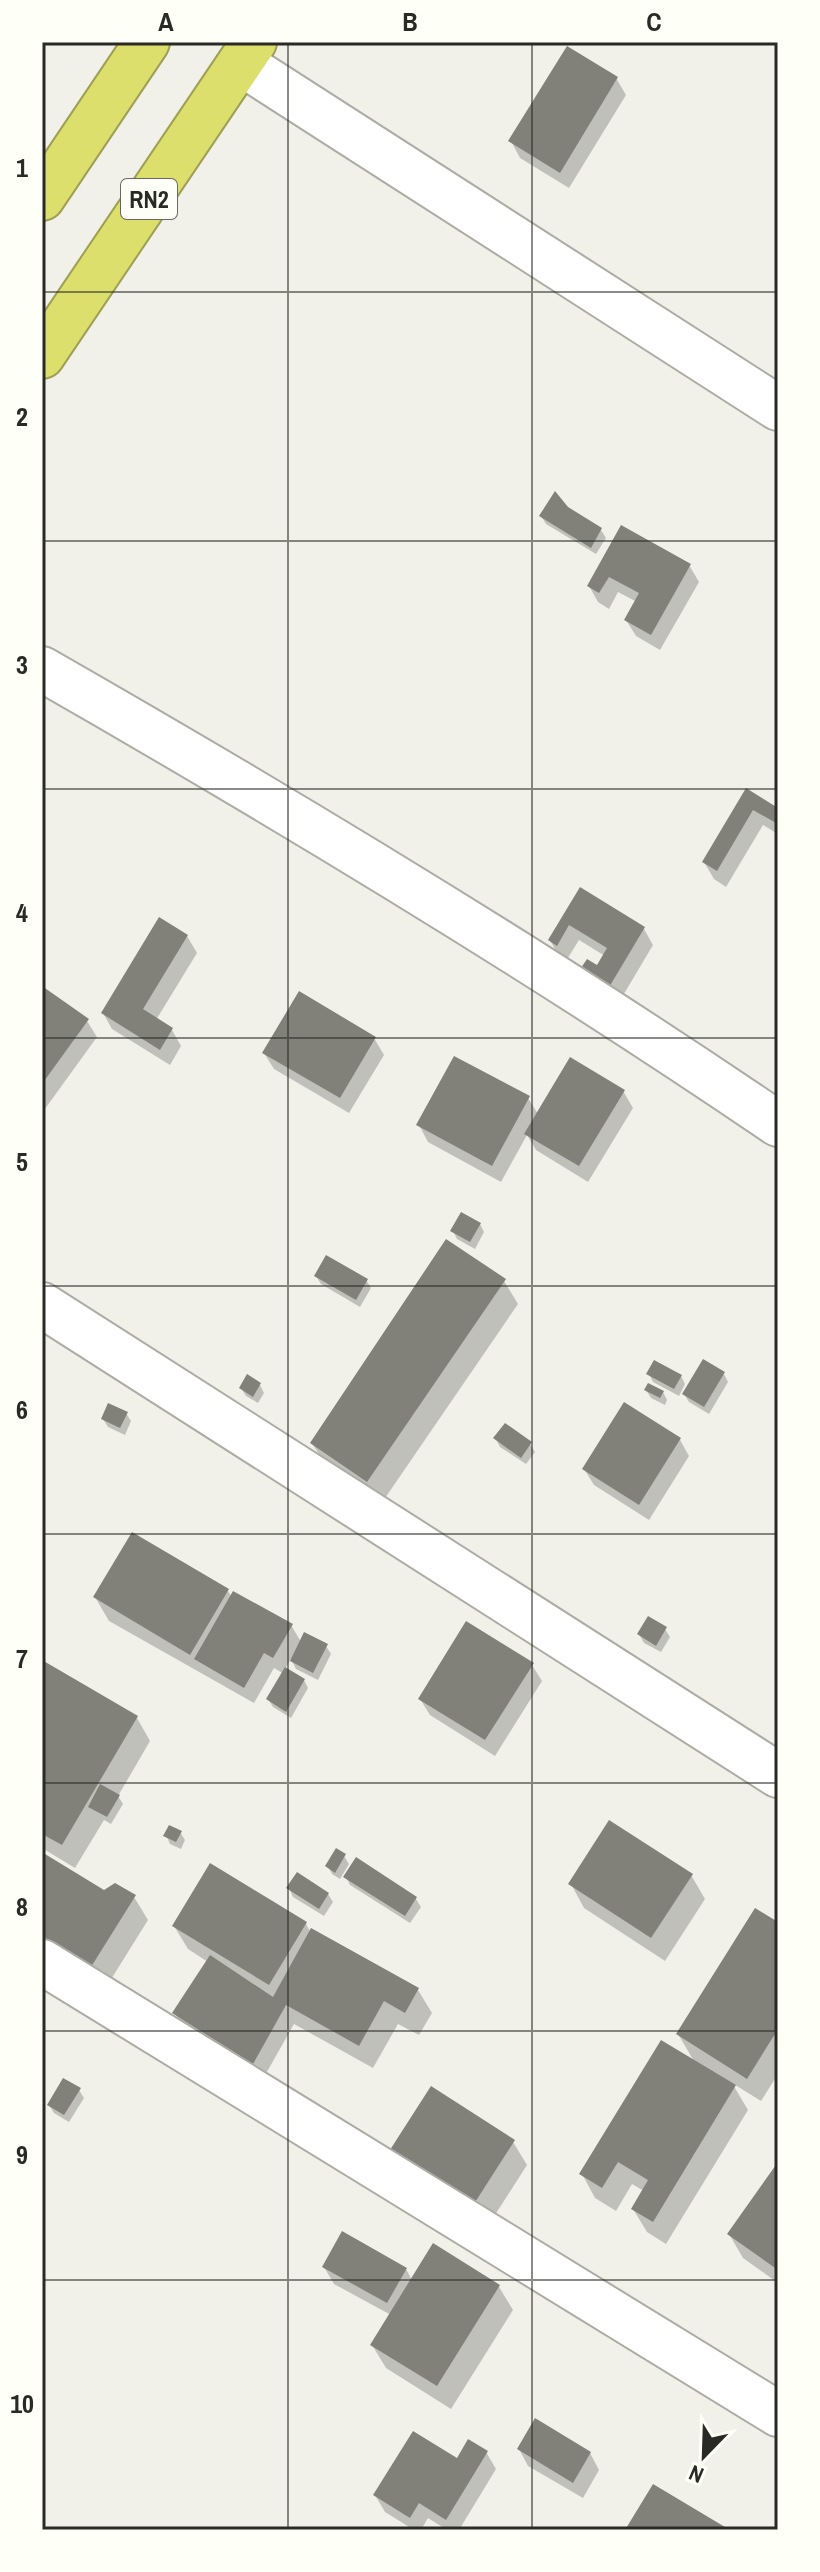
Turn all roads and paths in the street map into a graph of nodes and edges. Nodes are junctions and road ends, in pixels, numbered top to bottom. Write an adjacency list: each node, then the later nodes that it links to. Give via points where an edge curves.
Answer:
1 (147, 42): 3 (highway)
2 (248, 53): 4 (highway, RN2); 5 (street)
3 (42, 198)
4 (42, 356)
5 (778, 408)
6 (42, 669): 7 (street, via 524,957)
7 (778, 1124)
8 (42, 1305): 9 (street)
9 (778, 1775)
10 (42, 1962): 11 (street)
11 (778, 2414)

